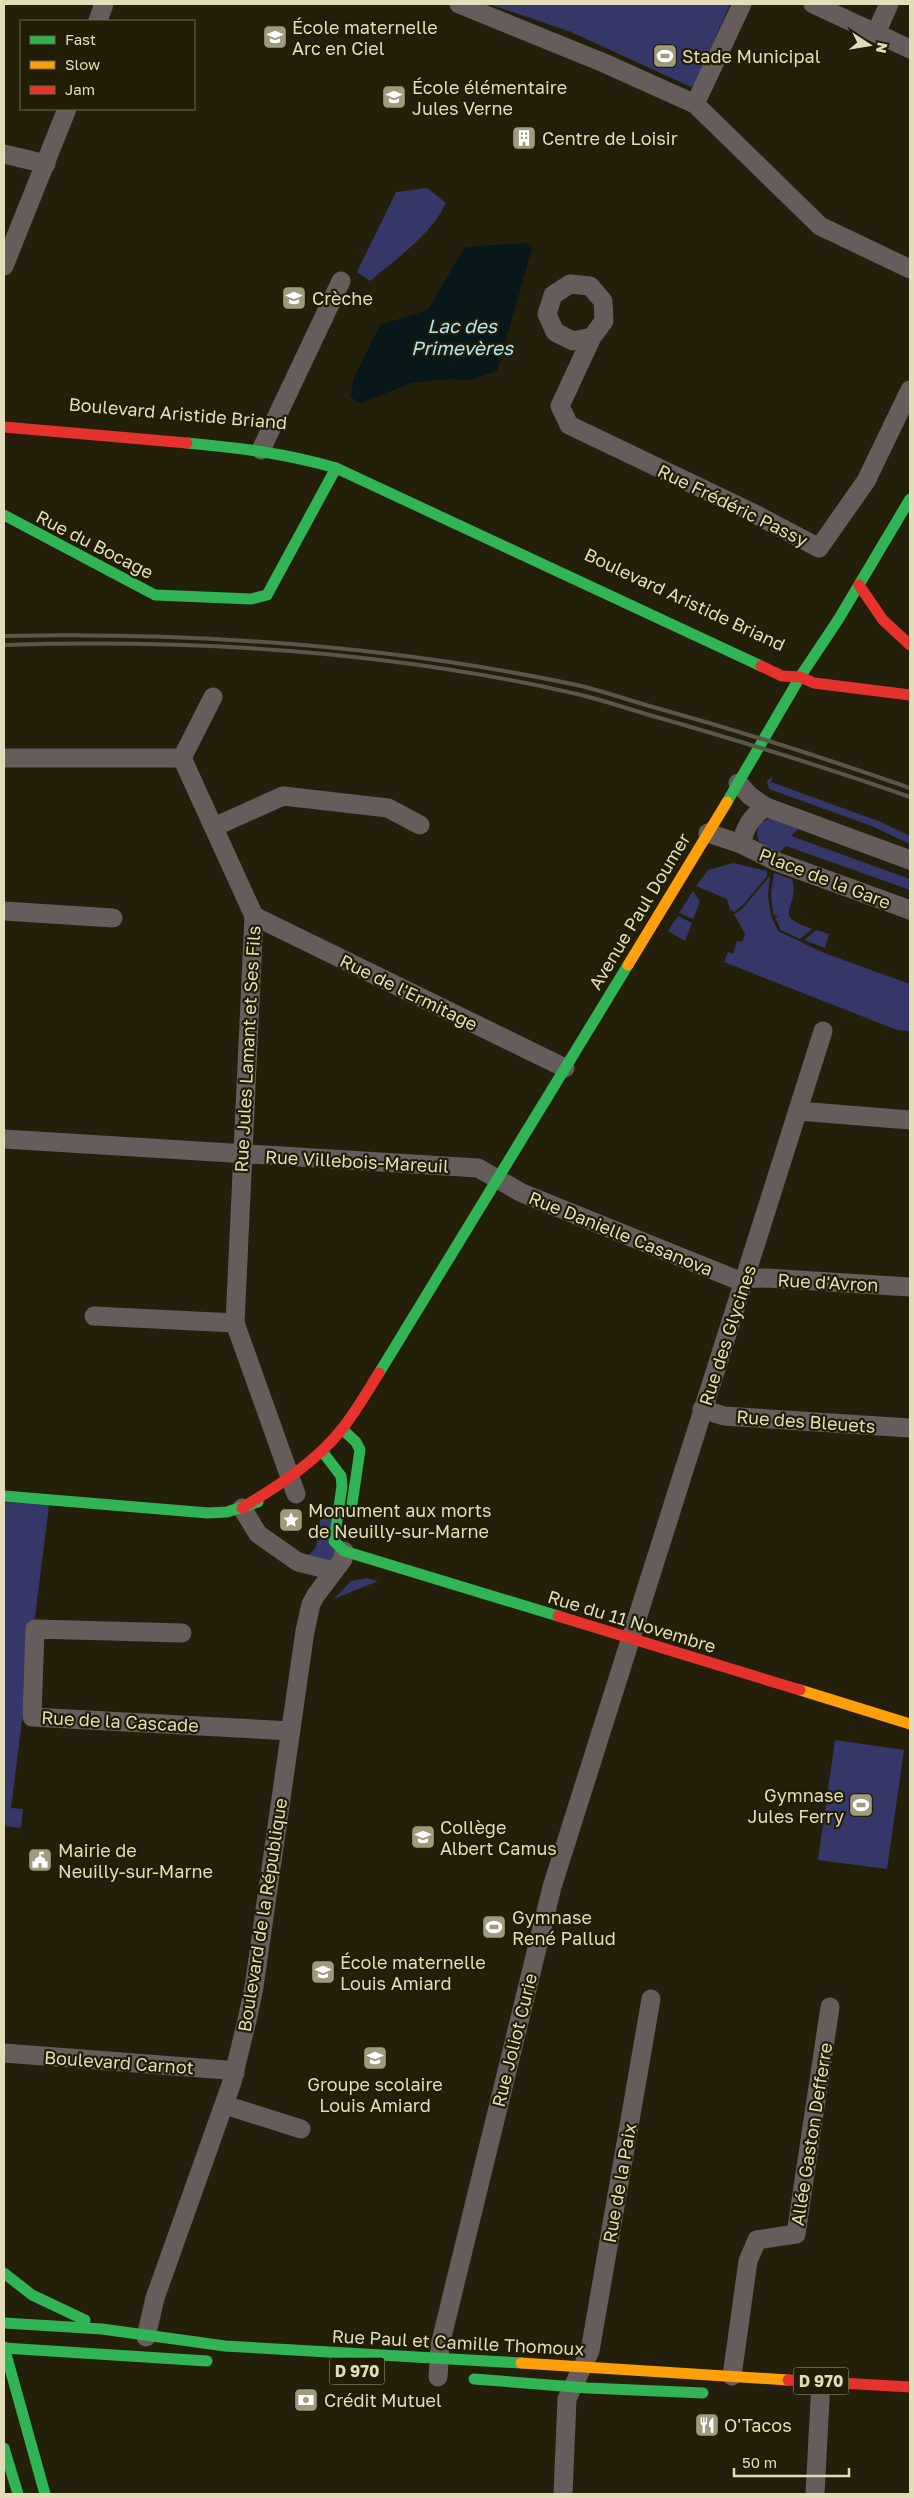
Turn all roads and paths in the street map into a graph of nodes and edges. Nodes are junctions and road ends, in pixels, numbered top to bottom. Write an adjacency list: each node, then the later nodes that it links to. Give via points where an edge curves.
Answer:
1 (104, 4): 6 (street)
2 (459, 4): 9 (street)
3 (742, 4): 9 (street)
4 (813, 4): 7 (street)
5 (889, 4): 7 (street)
6 (98, 20)
7 (876, 33): 8 (street)
8 (910, 49)
9 (695, 104): 14 (street, via 820,226)
10 (67, 110): 12 (street)
11 (4, 154): 12 (street)
12 (46, 164): 13 (street)
13 (4, 266)
14 (910, 269)
15 (341, 280): 21 (street)
16 (592, 337): 17 (street, Rue Frédéric Passy, via 560,406 569,425 819,548 866,481)
17 (910, 390)
18 (4, 416): 19 (main road, Boulevard Aristide Briand)
19 (44, 418)
20 (4, 427): 21 (main road, Boulevard Aristide Briand)
21 (265, 440): 23 (main road, Boulevard Aristide Briand, via 295,456)
22 (326, 453): 32 (main road, Boulevard Aristide Briand, via 765,655)
23 (336, 468): 25 (main road, Rue du Bocage, via 275,583 267,595 251,599 155,595); 32 (main road, Boulevard Aristide Briand, via 762,668 782,676)
24 (910, 499): 26 (main road, Avenue Paul Doumer)
25 (4, 515)
26 (859, 585): 29 (main road, Avenue Paul Doumer); 30 (main road)
27 (856, 618): 29 (main road)
28 (870, 618): 30 (main road)
29 (838, 620): 32 (main road, Avenue Paul Doumer)
30 (883, 620): 31 (main road)
31 (910, 645)
32 (800, 678): 33 (main road, via 814,683); 37 (main road, Avenue Paul Doumer)
33 (910, 695)
34 (212, 697): 36 (street)
35 (4, 758): 36 (street)
36 (182, 758): 40 (street, Rue Jules Lamant et Ses Fils)
37 (738, 783): 38 (street); 41 (main road, Avenue Paul Doumer)
38 (766, 807): 42 (street, Place de la Gare, via 751,819); 43 (street)
39 (420, 825): 40 (street, via 388,808 283,796)
40 (214, 827): 46 (street, Rue Jules Lamant et Ses Fils)
41 (708, 833): 42 (street, Place de la Gare); 49 (main road, Avenue Paul Doumer)
42 (741, 844): 44 (street, Place de la Gare, via 775,862)
43 (910, 860)
44 (910, 910)
45 (4, 912): 47 (street)
46 (254, 916): 49 (street, Rue de l'Ermitage); 53 (street, Rue Jules Lamant et Ses Fils)
47 (114, 918)
48 (823, 1031): 50 (street, Rue des Glycines)
49 (565, 1068): 54 (main road, Avenue Paul Doumer)
50 (798, 1111): 51 (street); 55 (street, Rue des Glycines)
51 (910, 1120)
52 (4, 1139): 53 (street, Rue Villebois-Mareuil)
53 (242, 1154): 54 (street, Rue Villebois-Mareuil, via 478,1168); 58 (street, Rue Jules Lamant et Ses Fils)
54 (498, 1179): 55 (street, Rue Danielle Casanova, via 522,1193 722,1275); 59 (main road, Avenue Paul Doumer)
55 (746, 1279): 56 (street, Rue d'Avron); 60 (street, Rue des Glycines)
56 (910, 1287)
57 (94, 1316): 58 (street)
58 (235, 1323): 67 (street, Rue Jules Lamant et Ses Fils)
59 (400, 1342): 62 (main road, Avenue Paul Doumer); 63 (main road, Avenue Paul Doumer)
60 (702, 1409): 61 (street, Rue des Bleuets, via 724,1416); 75 (street, Rue des Glycines)
61 (910, 1428)
62 (342, 1429): 63 (main road); 64 (main road, Avenue Paul Doumer)
63 (352, 1437): 65 (main road, Avenue Paul Doumer); 70 (main road, via 360,1450)
64 (322, 1451): 65 (main road); 67 (main road, Avenue Paul Doumer)
65 (336, 1456): 66 (main road, Avenue Paul Doumer); 72 (main road, via 342,1486 334,1541)
66 (320, 1472)
67 (297, 1485): 69 (main road, Avenue Paul Doumer)
68 (4, 1496): 69 (main road, Avenue Paul Doumer, via 208,1513)
69 (242, 1508): 73 (street, via 258,1534 298,1562)
70 (350, 1514)
71 (348, 1533): 72 (main road)
72 (344, 1551): 73 (street, Boulevard de la République, via 343,1560); 75 (main road, Rue du 11 Novembre)
73 (334, 1571): 77 (street, Boulevard de la République, via 311,1604)
74 (182, 1633): 77 (street, Rue de la Cascade, via 35,1629 32,1717)
75 (629, 1638): 76 (main road, Rue du 11 Novembre); 91 (street, Rue Joliot Curie, via 552,1887)
76 (910, 1724)
77 (291, 1730): 81 (street, Boulevard de la République, via 254,1987)
78 (651, 1998): 90 (street, Rue de la Paix, via 590,2351)
79 (830, 2007): 92 (street, Allée Gaston Defferre, via 796,2234 757,2240 748,2261)
80 (4, 2053): 81 (street, Boulevard Carnot)
81 (235, 2072): 82 (street, Boulevard de la République)
82 (225, 2105): 83 (street); 87 (street, Boulevard de la République, via 155,2298)
83 (301, 2129)
84 (4, 2272): 86 (main road, via 38,2299 76,2314)
85 (4, 2323): 86 (main road, Rue Paul et Camille Thomoux / D 970)
86 (102, 2329): 87 (main road, Rue Paul et Camille Thomoux / D 970)
87 (146, 2336): 91 (main road, Rue Paul et Camille Thomoux / D 970)
88 (4, 2348): 89 (main road); 100 (main road)
89 (218, 2362)
90 (583, 2366): 91 (main road, Rue Paul et Camille Thomoux / D 970); 92 (main road, Rue Paul et Camille Thomoux / D 970); 94 (street, Rue de la Paix)
91 (437, 2372)
92 (732, 2376): 97 (main road, Rue Paul et Camille Thomoux / D 970)
93 (463, 2378): 94 (main road, Rue Paul et Camille Thomoux)
94 (574, 2387): 96 (main road, Rue Paul et Camille Thomoux); 101 (street, Rue de la Paix, via 568,2399)
95 (910, 2388): 97 (main road, Rue Paul et Camille Thomoux / D 970)
96 (714, 2394)
97 (819, 2394): 102 (street)
98 (4, 2448): 99 (main road)
99 (18, 2494)
100 (45, 2494)
101 (564, 2494)
102 (815, 2494)

